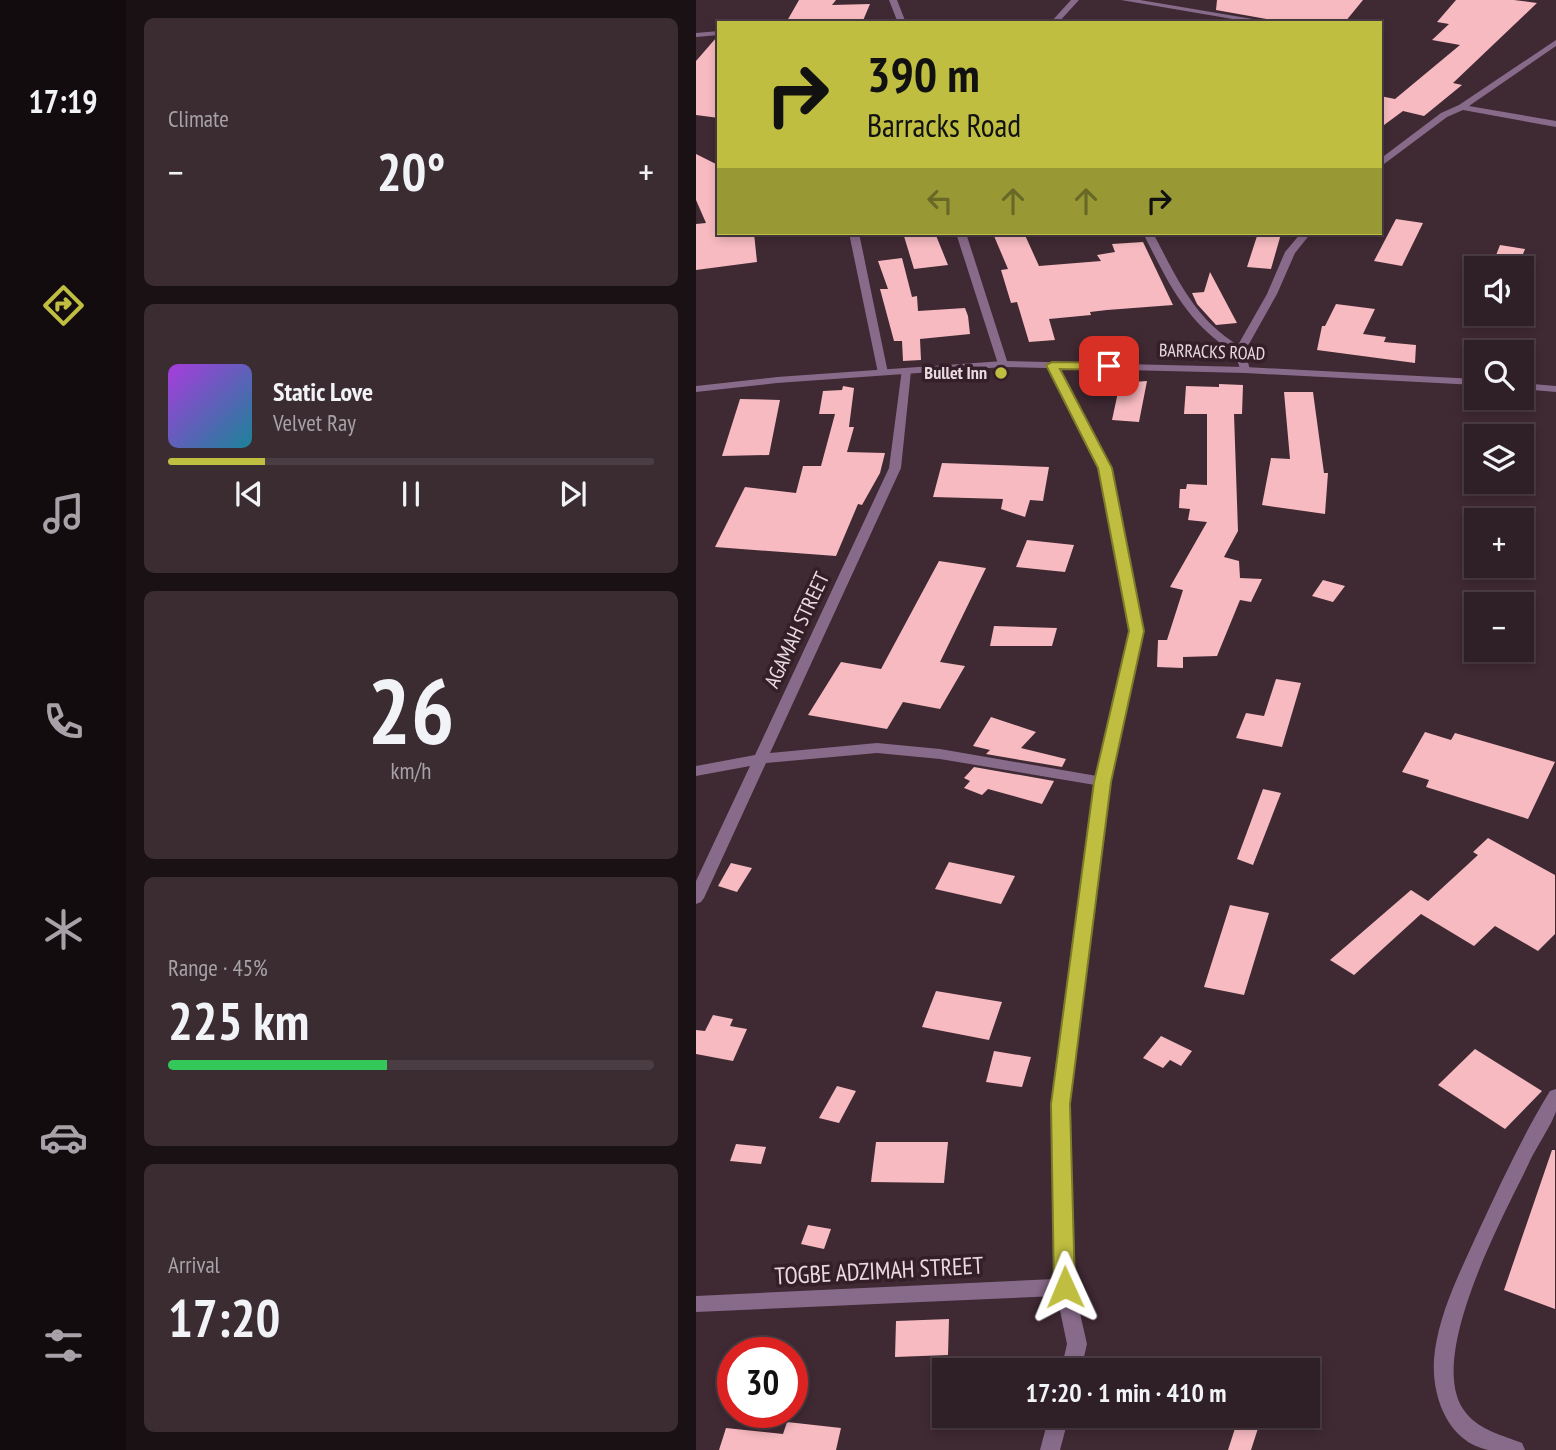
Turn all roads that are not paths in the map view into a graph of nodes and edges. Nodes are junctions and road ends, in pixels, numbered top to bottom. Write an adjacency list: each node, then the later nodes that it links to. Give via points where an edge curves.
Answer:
1 (893, 0): 4 (street)
2 (1075, 0): 5 (street)
3 (1125, 0): 6 (street)
4 (901, 21)
5 (1056, 21)
6 (1259, 21)
7 (717, 33): 8 (street)
8 (696, 35)
9 (1555, 42): 10 (street)
10 (1462, 107): 11 (street); 12 (street, via 1444,115)
11 (1555, 124)
12 (1382, 162)
13 (854, 235): 22 (street)
14 (962, 235): 18 (street)
15 (1149, 235): 17 (street, via 1188,308 1209,333)
16 (1304, 235): 17 (street, via 1290,253)
17 (1240, 351): 20 (street)
18 (1003, 365): 19 (street, BARRACKS ROAD); 21 (street, BARRACKS ROAD)
19 (1052, 365): 20 (street, BARRACKS ROAD); 29 (street, via 1105,468 1136,631)
20 (1245, 370): 23 (street, BARRACKS ROAD)
21 (906, 371): 22 (street, BARRACKS ROAD); 27 (street, AGAMAH STREET, via 895,468)
22 (883, 373): 25 (street, BARRACKS ROAD)
23 (1464, 381)
24 (1534, 387): 26 (street)
25 (696, 389)
26 (1555, 389)
27 (760, 759): 28 (street); 29 (street, via 877,748); 30 (street, AGAMAH STREET)
28 (696, 771)
29 (1103, 782): 32 (street, via 1061,1104)
30 (696, 898)
31 (1555, 1096): 37 (street, via 1470,1270 1446,1340 1444,1383 1458,1419 1487,1441)
32 (1065, 1287): 33 (street, TOGBE ADZIMAH STREET); 34 (street, via 1077,1344)
33 (696, 1304)
34 (1073, 1358)
35 (1056, 1428): 36 (street)
36 (1050, 1450)
37 (1515, 1450)

